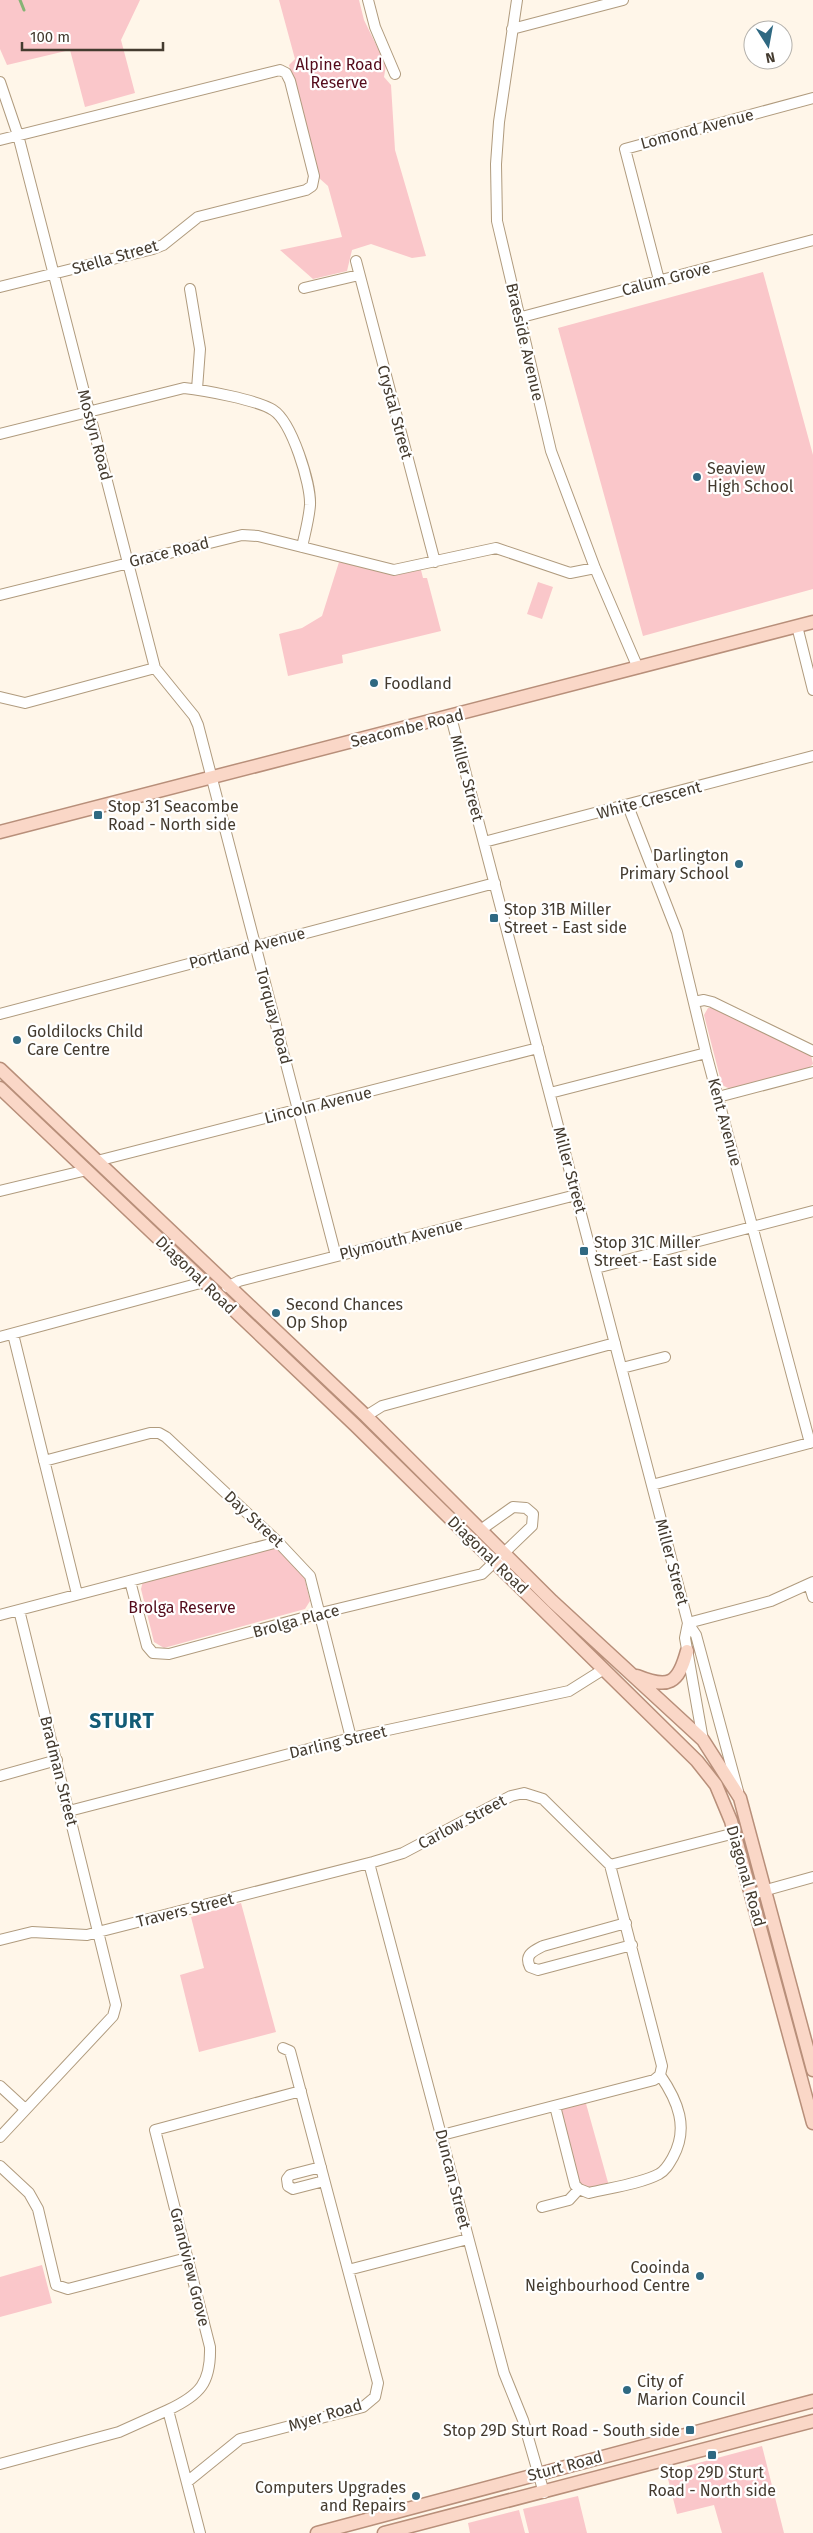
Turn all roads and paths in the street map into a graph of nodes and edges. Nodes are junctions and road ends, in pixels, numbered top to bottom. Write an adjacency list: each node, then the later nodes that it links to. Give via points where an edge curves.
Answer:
1 (368, 0): 5 (street, via 375,27)
2 (517, 0): 4 (street, Braeside Avenue)
3 (623, 0): 4 (street)
4 (512, 29): 18 (street, Braeside Avenue, via 499,122 496,206)
5 (395, 74)
6 (0, 82): 8 (street, Mostyn Road)
7 (813, 98): 14 (street, Lomond Avenue, via 625,149)
8 (18, 135): 9 (street); 12 (street, Mostyn Road); 12 (street, Stella Street, via 280,70 288,77 314,176 309,188 198,217 159,247)
9 (0, 140)
10 (813, 240): 14 (street, Calum Grove)
11 (356, 261): 13 (street, Crystal Street)
12 (53, 274): 15 (street, Stella Street); 20 (street, Mostyn Road)
13 (359, 275): 16 (street); 24 (street, Crystal Street)
14 (659, 280): 18 (street, Calum Grove)
15 (0, 287)
16 (304, 288)
17 (190, 289): 19 (street, via 200,349)
18 (518, 318): 25 (street, Braeside Avenue, via 551,451)
19 (198, 389): 20 (street, via 184,388); 22 (street, via 266,406 282,418 296,449 309,493 309,516)
20 (88, 411): 21 (street); 23 (street, Mostyn Road)
21 (0, 434)
22 (302, 547): 23 (street, Grace Road, via 242,535); 24 (street, Grace Road, via 394,570)
23 (128, 562): 26 (street, Grace Road); 29 (street, Mostyn Road)
24 (435, 562): 25 (street, Grace Road, via 496,548 570,573)
25 (595, 568): 30 (street, Braeside Avenue)
26 (0, 595)
27 (813, 622): 28 (main road, Seacombe Road)
28 (798, 626): 30 (main road, Seacombe Road); 31 (street)
29 (155, 668): 32 (street, via 25,703); 35 (street, Mostyn Road, via 194,716)
30 (638, 668): 33 (main road, Seacombe Road)
31 (813, 690)
32 (0, 696)
33 (451, 717): 35 (main road, Seacombe Road); 38 (street, Miller Street)
34 (813, 756): 36 (street, White Crescent)
35 (212, 776): 37 (main road, Seacombe Road); 40 (street, Torquay Road)
36 (628, 806): 38 (street, White Crescent); 41 (street, Kent Avenue, via 678,932)
37 (0, 832)
38 (484, 842): 39 (street, Miller Street)
39 (495, 883): 40 (street, Portland Avenue); 43 (street, Miller Street)
40 (256, 945): 42 (street, Portland Avenue); 51 (street, Torquay Road)
41 (694, 1002): 44 (street, via 712,1002); 45 (street, Kent Avenue)
42 (0, 1014)
43 (538, 1048): 49 (street, Miller Street); 51 (street, Lincoln Avenue)
44 (813, 1051)
45 (706, 1053): 49 (street); 50 (street, Kent Avenue)
46 (0, 1069): 52 (main road, Diagonal Road)
47 (813, 1072): 50 (street)
48 (0, 1088): 53 (main road, Diagonal Road)
49 (550, 1093): 55 (street, Miller Street)
50 (718, 1097): 57 (street, Kent Avenue)
51 (298, 1110): 52 (street, Lincoln Avenue); 58 (street, Torquay Road)
52 (98, 1161): 53 (main road); 60 (main road, Diagonal Road)
53 (87, 1170): 54 (street); 60 (main road, Diagonal Road)
54 (0, 1191)
55 (576, 1195): 58 (street, Plymouth Avenue); 59 (street, Miller Street)
56 (813, 1211): 57 (street)
57 (753, 1226): 59 (street); 69 (street, Kent Avenue)
58 (336, 1256): 61 (street, Plymouth Avenue, via 239,1281)
59 (596, 1268): 64 (street, Miller Street)
60 (209, 1279): 61 (main road, Diagonal Road); 62 (street); 68 (main road, Diagonal Road)
61 (228, 1287): 67 (main road, Diagonal Road)
62 (13, 1334): 63 (street); 70 (street)
63 (0, 1337)
64 (615, 1343): 66 (street, Miller Street); 67 (street, via 382,1406)
65 (665, 1358): 66 (street)
66 (622, 1368): 71 (street, Miller Street)
67 (366, 1416): 68 (main road); 72 (main road, Diagonal Road)
68 (355, 1425): 75 (main road, Diagonal Road)
69 (811, 1443): 71 (street)
70 (44, 1461): 73 (street, Day Street, via 159,1433); 78 (street)
71 (652, 1485): 83 (street, Miller Street)
72 (482, 1529): 74 (main road, Diagonal Road); 74 (street, Diagonal Road, via 513,1507 526,1508 533,1514 532,1526)
73 (278, 1542): 76 (street); 81 (street, Day Street, via 310,1576)
74 (505, 1552): 75 (street, Brolga Place); 85 (main road, Diagonal Road)
75 (496, 1561): 81 (street, Brolga Place, via 482,1574); 86 (main road, Diagonal Road)
76 (130, 1581): 78 (street); 81 (street, Brolga Place, via 146,1646 154,1653 169,1654)
77 (811, 1583): 79 (street); 83 (street, via 771,1601)
78 (77, 1594): 80 (street)
79 (813, 1597)
80 (19, 1610): 82 (street); 90 (street, Bradman Street)
81 (320, 1613): 88 (street, Day Street)
82 (0, 1615)
83 (688, 1623): 84 (street, Miller Street); 93 (street, Miller Street, via 696,1635)
84 (687, 1652): 87 (main road, via 678,1677 672,1681 651,1681); 89 (street, Miller Street)
85 (614, 1658): 86 (main road); 87 (main road, Diagonal Road)
86 (604, 1669): 88 (street, Darling Street, via 570,1691); 92 (main road, Diagonal Road, via 680,1743)
87 (633, 1674): 89 (main road, Diagonal Road)
88 (351, 1738): 94 (street, Darling Street)
89 (703, 1740): 92 (main road); 93 (main road, Diagonal Road)
90 (57, 1760): 91 (street); 94 (street, Bradman Street)
91 (0, 1776)
92 (716, 1785): 95 (main road, Diagonal Road)
93 (740, 1798): 99 (main road, Diagonal Road)
94 (69, 1811): 102 (street, Bradman Street)
95 (735, 1834): 97 (street); 100 (main road, Diagonal Road)
96 (369, 1863): 97 (street, Carlow Street, via 403,1853 512,1796 524,1793 543,1799); 102 (street, Travers Street); 113 (street, Duncan Street)
97 (610, 1865): 101 (street)
98 (813, 1877): 99 (street)
99 (766, 1890): 100 (street); 106 (main road, Diagonal Road)
100 (752, 1894): 112 (main road, Diagonal Road)
101 (626, 1923): 104 (street); 104 (street, via 543,1946 533,1951 527,1962 538,1970)
102 (98, 1932): 103 (street, Travers Street, via 87,1935 32,1932); 111 (street, Bradman Street, via 116,2004 113,2016)
103 (0, 1940)
104 (632, 1945): 107 (street, via 662,2066)
105 (283, 2048): 109 (street, Myer Road, via 290,2052)
106 (813, 2070)
107 (660, 2075): 110 (street, via 654,2080); 118 (street, via 673,2094 682,2130 680,2143 667,2168 650,2177 588,2193)
108 (0, 2086): 111 (street)
109 (301, 2091): 116 (street, Myer Road); 121 (street, Grandview Grove, via 154,2130)
110 (555, 2106): 113 (street); 118 (street)
111 (25, 2110): 114 (street, Bradman Street)
112 (813, 2123)
113 (442, 2135): 120 (street, Duncan Street)
114 (0, 2137)
115 (0, 2166): 121 (street, via 29,2193 38,2210 56,2285 68,2289)
116 (321, 2167): 117 (street, Myer Road); 117 (street, via 290,2175 288,2186 293,2189)
117 (324, 2181): 122 (street, Myer Road)
118 (578, 2190): 119 (street, via 569,2200)
119 (542, 2208)
120 (468, 2239): 122 (street); 127 (street, Duncan Street, via 504,2373)
121 (187, 2258): 124 (street, Grandview Grove, via 210,2347 210,2363 208,2377 200,2390 186,2402)
122 (348, 2270): 128 (street, Myer Road, via 378,2382 375,2397 363,2407 240,2440)
123 (813, 2401): 127 (main road, Sturt Road)
124 (168, 2410): 126 (street, Grandview Grove, via 119,2432); 128 (street)
125 (813, 2421): 129 (main road, Sturt Road)
126 (0, 2464)
127 (539, 2473): 129 (street, Duncan Street); 131 (main road, Sturt Road)
128 (187, 2482): 130 (street)
129 (544, 2493): 132 (main road, Sturt Road)
130 (200, 2533)
131 (317, 2533)
132 (384, 2533)

